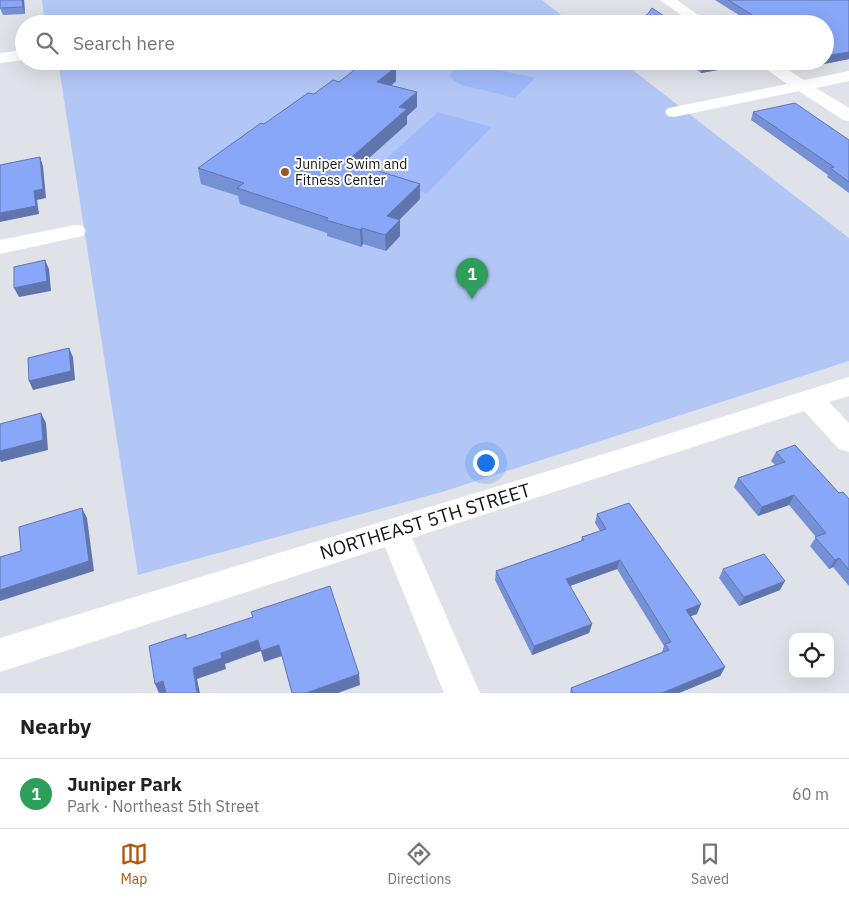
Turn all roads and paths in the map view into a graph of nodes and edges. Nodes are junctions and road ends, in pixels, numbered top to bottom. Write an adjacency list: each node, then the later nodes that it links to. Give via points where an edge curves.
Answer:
1 (667, 0): 2 (street)
2 (690, 15)
3 (15, 56): 4 (street)
4 (0, 58)
5 (778, 70): 7 (street)
6 (849, 76): 7 (street)
7 (802, 85): 8 (street); 9 (street)
8 (674, 112)
9 (849, 116)
10 (75, 231): 11 (street)
11 (0, 247)
12 (849, 386): 13 (street, NORTHEAST 5TH STREET)
13 (808, 399): 14 (street); 15 (street, NORTHEAST 5TH STREET)
14 (849, 441)
15 (394, 532): 16 (street, NORTHEAST 5TH STREET); 17 (street)
16 (0, 655)
17 (462, 693)

